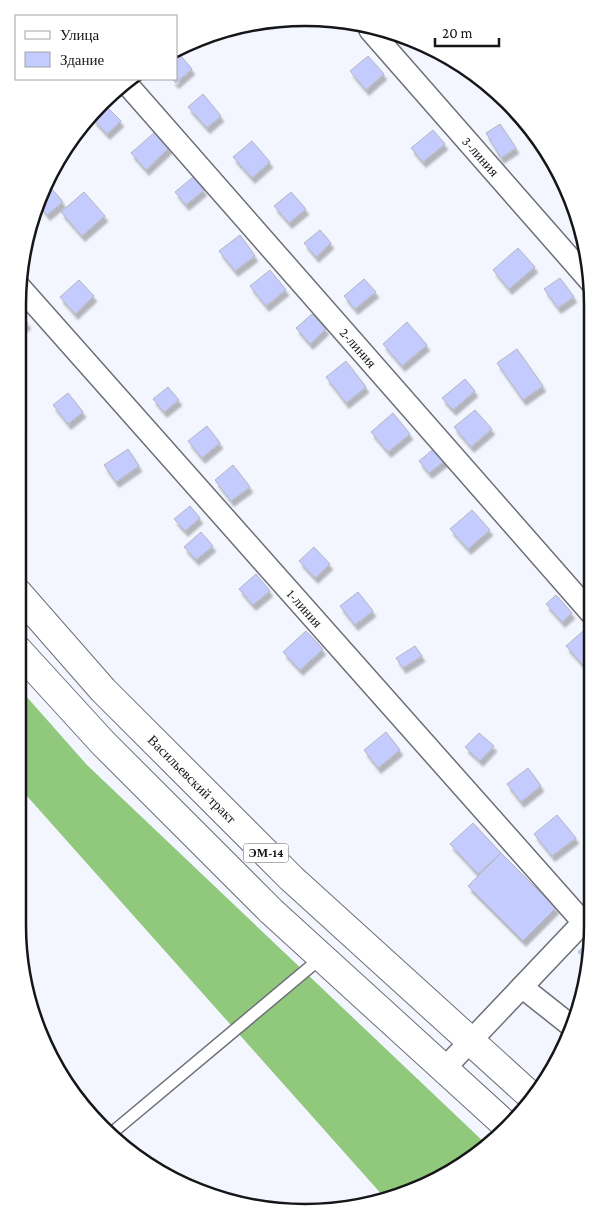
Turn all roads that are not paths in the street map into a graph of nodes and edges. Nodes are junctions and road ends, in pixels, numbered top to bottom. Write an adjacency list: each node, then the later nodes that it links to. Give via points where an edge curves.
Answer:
1 (375, 36): 3 (street, 3-линия)
2 (131, 87): 6 (street, 2-линия)
3 (581, 271)
4 (27, 295): 8 (street, 1-линия)
5 (26, 602): 13 (main road, Васильевский тракт / ЭМ-14, via 103,690 284,871)
6 (584, 605)
7 (26, 659): 10 (main road, ЭМ-14, via 103,743)
8 (584, 916)
9 (584, 927): 11 (street)
10 (322, 957): 14 (main road, ЭМ-14); 17 (lane)
11 (522, 987): 12 (street); 13 (street)
12 (566, 1022)
13 (471, 1041): 14 (street); 15 (main road, Васильевский тракт / ЭМ-14)
14 (444, 1069): 16 (main road, ЭМ-14)
15 (528, 1093)
16 (502, 1122)
17 (116, 1130)

